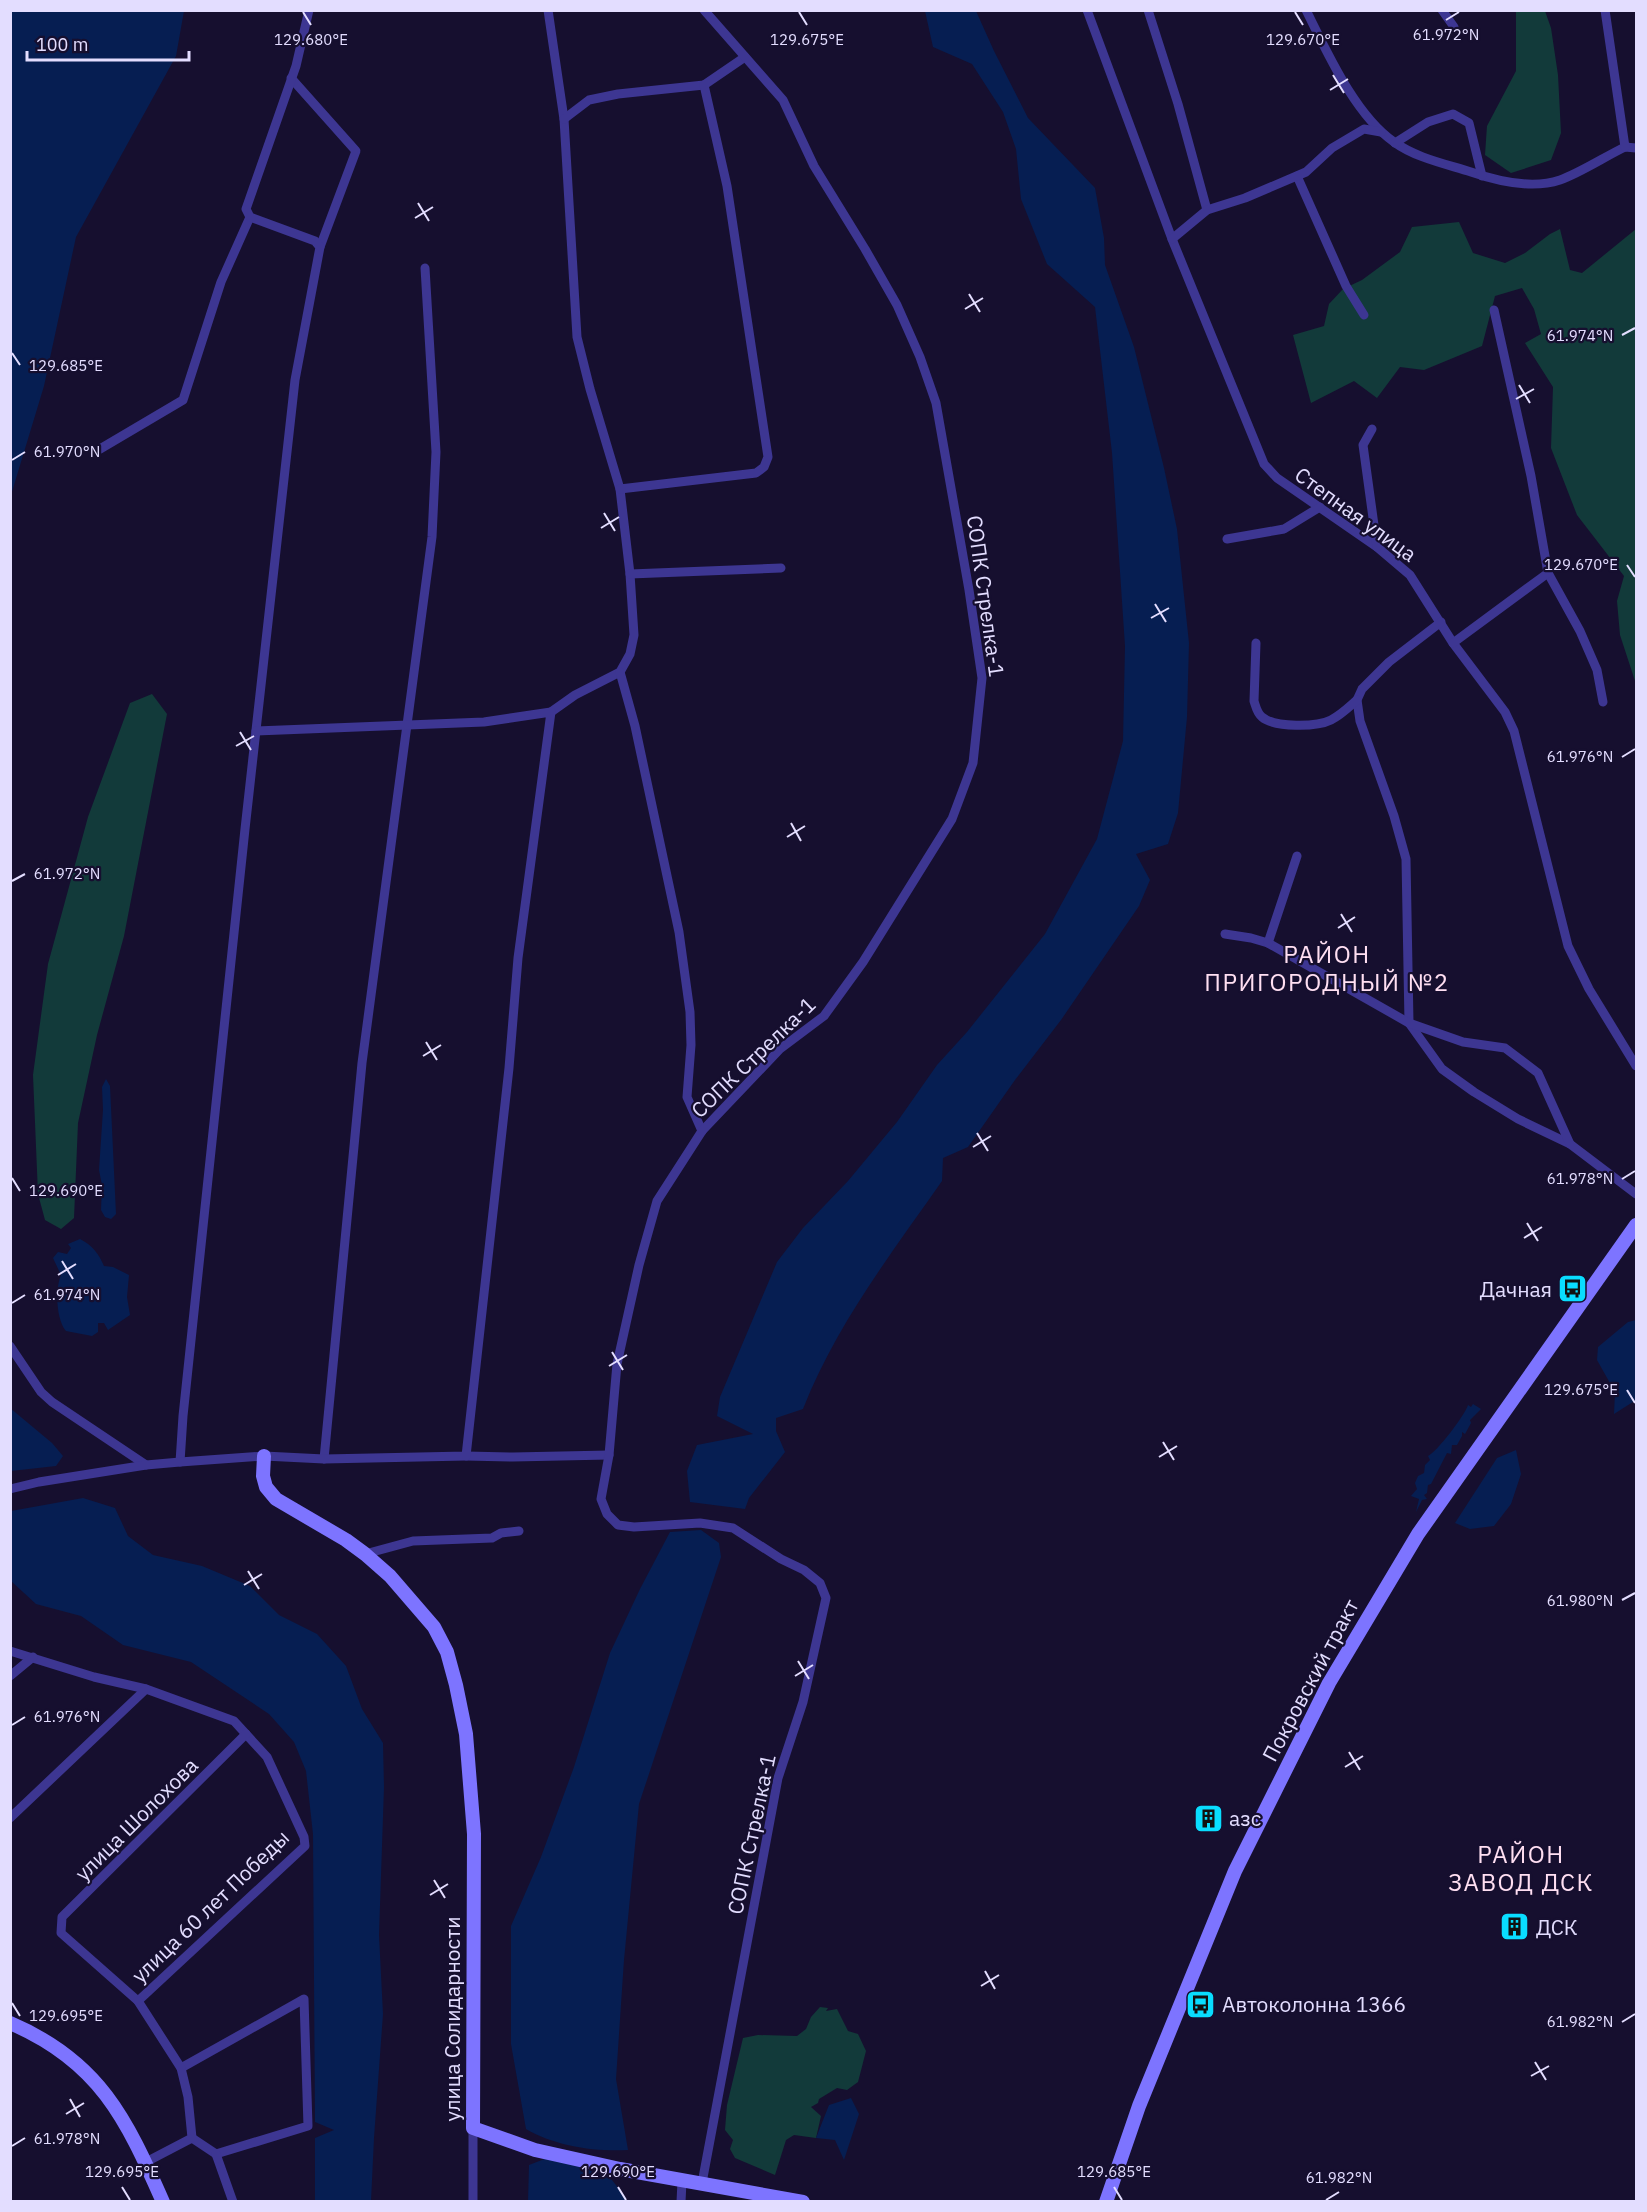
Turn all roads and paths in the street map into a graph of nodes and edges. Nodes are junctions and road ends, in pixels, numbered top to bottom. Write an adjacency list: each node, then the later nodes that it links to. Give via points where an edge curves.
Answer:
1 (309, 10): 11 (street)
2 (548, 10): 13 (street)
3 (704, 10): 10 (street, СОПК Стрелка-1)
4 (1087, 10): 22 (street, Степная улица)
5 (1306, 10): 14 (street, via 1335,69)
6 (1442, 10): 9 (street)
7 (1605, 10): 16 (street)
8 (1150, 11): 20 (street)
9 (1454, 27)
10 (745, 57): 12 (street); 50 (street, СОПК Стрелка-1, via 783,100 814,166 886,286 920,357 936,403 982,678 973,763 952,819 863,962 824,1016 780,1049)
11 (291, 78): 21 (street, via 246,209); 23 (street, via 356,151)
12 (704, 85): 13 (street, via 589,100); 29 (street, via 727,186 768,457 756,473)
13 (564, 119): 29 (street, via 577,337)
14 (1381, 132): 15 (street); 18 (street, via 1364,129)
15 (1395, 143): 19 (street); 19 (street, via 1428,122 1453,114 1469,123)
16 (1625, 147): 17 (street); 19 (street, via 1561,180 1534,185)
17 (1636, 148)
18 (1297, 176): 20 (street); 26 (street, via 1346,286)
19 (1482, 176)
20 (1207, 210): 22 (street)
21 (250, 217): 23 (street, via 315,241); 28 (street, via 221,282 183,400)
22 (1172, 239): 30 (street, Степная улица, via 1264,464 1277,478)
23 (320, 247): 44 (street, via 295,380)
24 (425, 268): 43 (street, via 436,452 432,537)
25 (1494, 310): 34 (street)
26 (1364, 315)
27 (1372, 429): 32 (street, via 1363,445)
28 (100, 448)
29 (620, 489): 35 (street)
30 (1320, 507): 31 (street, via 1284,529); 32 (street, Степная улица)
31 (1227, 539)
32 (1377, 547): 36 (street, Степная улица, via 1410,575)
33 (781, 568): 35 (street)
34 (1548, 573): 38 (street); 41 (street, via 1597,670)
35 (630, 574): 39 (street, via 634,636)
36 (1441, 622): 38 (street, Степная улица); 40 (street, via 1389,662 1362,689)
37 (1256, 643): 40 (street, via 1254,701 1256,710 1267,720 1316,725 1342,714)
38 (1453, 643): 49 (street, Степная улица, via 1514,730 1568,946)
39 (620, 672): 42 (street); 50 (street, via 679,932 690,1011 687,1097)
40 (1357, 700): 48 (street, via 1360,721 1406,859)
41 (1603, 702)
42 (551, 712): 43 (street, via 484,722); 57 (street, via 518,958)
43 (407, 725): 44 (street); 58 (street, via 362,1063)
44 (256, 731): 59 (street)
45 (1297, 856): 47 (street)
46 (1225, 934): 47 (street)
47 (1268, 943): 48 (street)
48 (1409, 1023): 51 (street, via 1442,1069 1518,1119); 51 (street, via 1462,1042 1505,1048 1538,1073)
49 (1636, 1066)
50 (702, 1131): 55 (street, СОПК Стрелка-1, via 657,1201 617,1364)
51 (1570, 1144): 52 (street)
52 (1636, 1194)
53 (1636, 1225): 84 (street, Покровский тракт, via 1418,1534 1329,1683 1235,1871 1139,2106)
54 (10, 1346): 60 (street, via 52,1402)
55 (609, 1455): 57 (street); 78 (street, СОПК Стрелка-1, via 601,1499 618,1526 700,1523 733,1528 804,1570 820,1583 826,1598 803,1702 778,1779)
56 (264, 1456): 58 (street); 59 (street); 63 (street, улица Солидарности, via 266,1487 276,1499)
57 (466, 1456): 58 (street)
58 (324, 1459)
59 (180, 1462): 60 (street)
60 (146, 1465): 61 (street)
61 (10, 1489)
62 (519, 1531): 63 (street, via 492,1538 413,1541)
63 (365, 1554): 73 (street, улица Солидарности, via 390,1576 434,1627 447,1652 464,1724 474,1834)
64 (10, 1651): 65 (street)
65 (33, 1656): 66 (street); 67 (street, via 94,1677)
66 (10, 1676)
67 (146, 1689): 68 (street, via 234,1720); 69 (street)
68 (246, 1734): 70 (street, улица 60 лет Победы, via 267,1757 305,1846); 70 (street, улица Шолохова, via 62,1917 61,1933)
69 (10, 1818)
70 (138, 2001): 72 (street)
71 (10, 2023): 76 (street, via 70,2057 106,2092)
72 (181, 2068): 74 (street); 75 (street, via 304,1999 308,2126)
73 (473, 2128): 77 (street, via 535,2150); 81 (street, улица Солидарности)
74 (192, 2138): 75 (street); 76 (street)
75 (216, 2154): 80 (street)
76 (146, 2162): 79 (street)
77 (682, 2181): 78 (street); 82 (street)
78 (702, 2183): 83 (street)
79 (163, 2202)
80 (233, 2202)
81 (473, 2202)
82 (681, 2202)
83 (803, 2202)
84 (1106, 2202)

